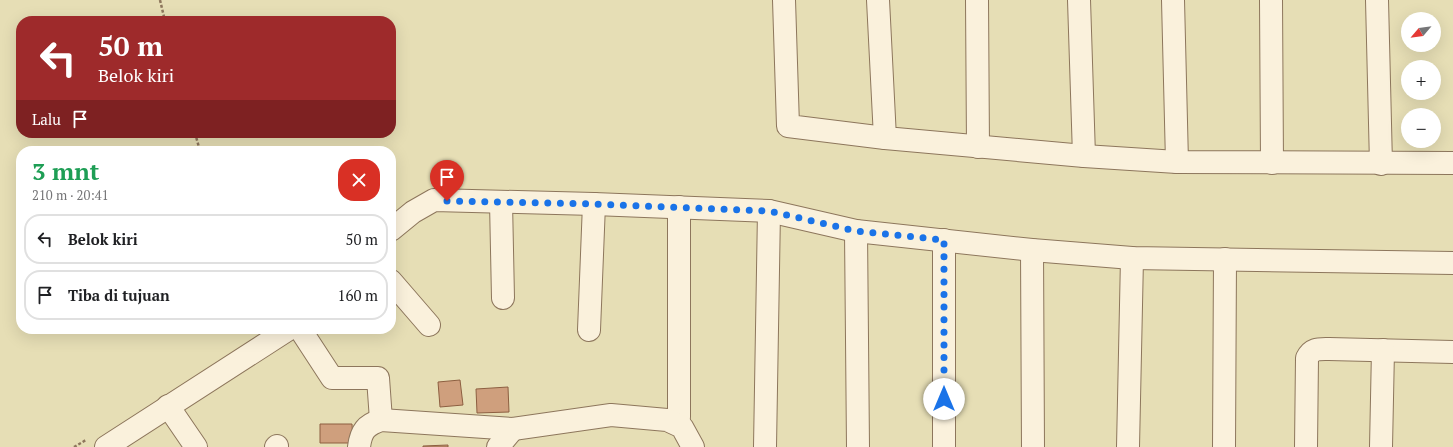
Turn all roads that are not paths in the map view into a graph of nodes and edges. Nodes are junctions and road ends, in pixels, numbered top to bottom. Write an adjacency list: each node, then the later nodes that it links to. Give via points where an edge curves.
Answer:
1 (784, 0): 8 (street, via 788,126)
2 (878, 0): 8 (street)
3 (977, 0): 9 (street)
4 (1079, 0): 10 (street)
5 (1173, 0): 11 (street)
6 (1271, 0): 12 (street)
7 (1377, 0): 13 (street)
8 (885, 138): 9 (street)
9 (978, 147): 10 (street)
10 (1084, 156): 11 (street)
11 (1176, 162): 12 (street)
12 (1272, 164): 13 (street)
13 (1381, 164): 14 (street)
14 (1453, 164)
15 (500, 202): 16 (street); 19 (street, via 434,200 412,212); 27 (street)
16 (594, 204): 17 (street); 29 (street)
17 (679, 207): 18 (street); 35 (street)
18 (769, 211): 20 (street); 43 (street)
19 (396, 226)
20 (856, 231): 21 (street); 44 (street)
21 (944, 240): 22 (street); 45 (street)
22 (1032, 250): 23 (street); 46 (street)
23 (1132, 258): 24 (street); 47 (street)
24 (1225, 259): 25 (street); 48 (street)
25 (1453, 263)
26 (396, 287): 28 (street)
27 (503, 298)
28 (429, 325)
29 (589, 330)
30 (281, 334): 34 (street)
31 (303, 334): 36 (street, via 332,378 378,378)
32 (1383, 350): 33 (street); 49 (street, via 1318,349 1310,352 1307,358); 50 (street)
33 (1453, 352)
34 (168, 406): 38 (street); 39 (street)
35 (679, 418)
36 (381, 420): 37 (street); 40 (street, via 366,427 360,437)
37 (513, 429): 41 (street); 42 (street, via 611,415 667,420 682,427)
38 (106, 447)
39 (196, 447)
40 (359, 447)
41 (498, 447)
42 (693, 447)
43 (765, 447)
44 (858, 447)
45 (944, 447)
46 (1033, 447)
47 (1128, 447)
48 (1224, 447)
49 (1306, 447)
50 (1381, 447)

